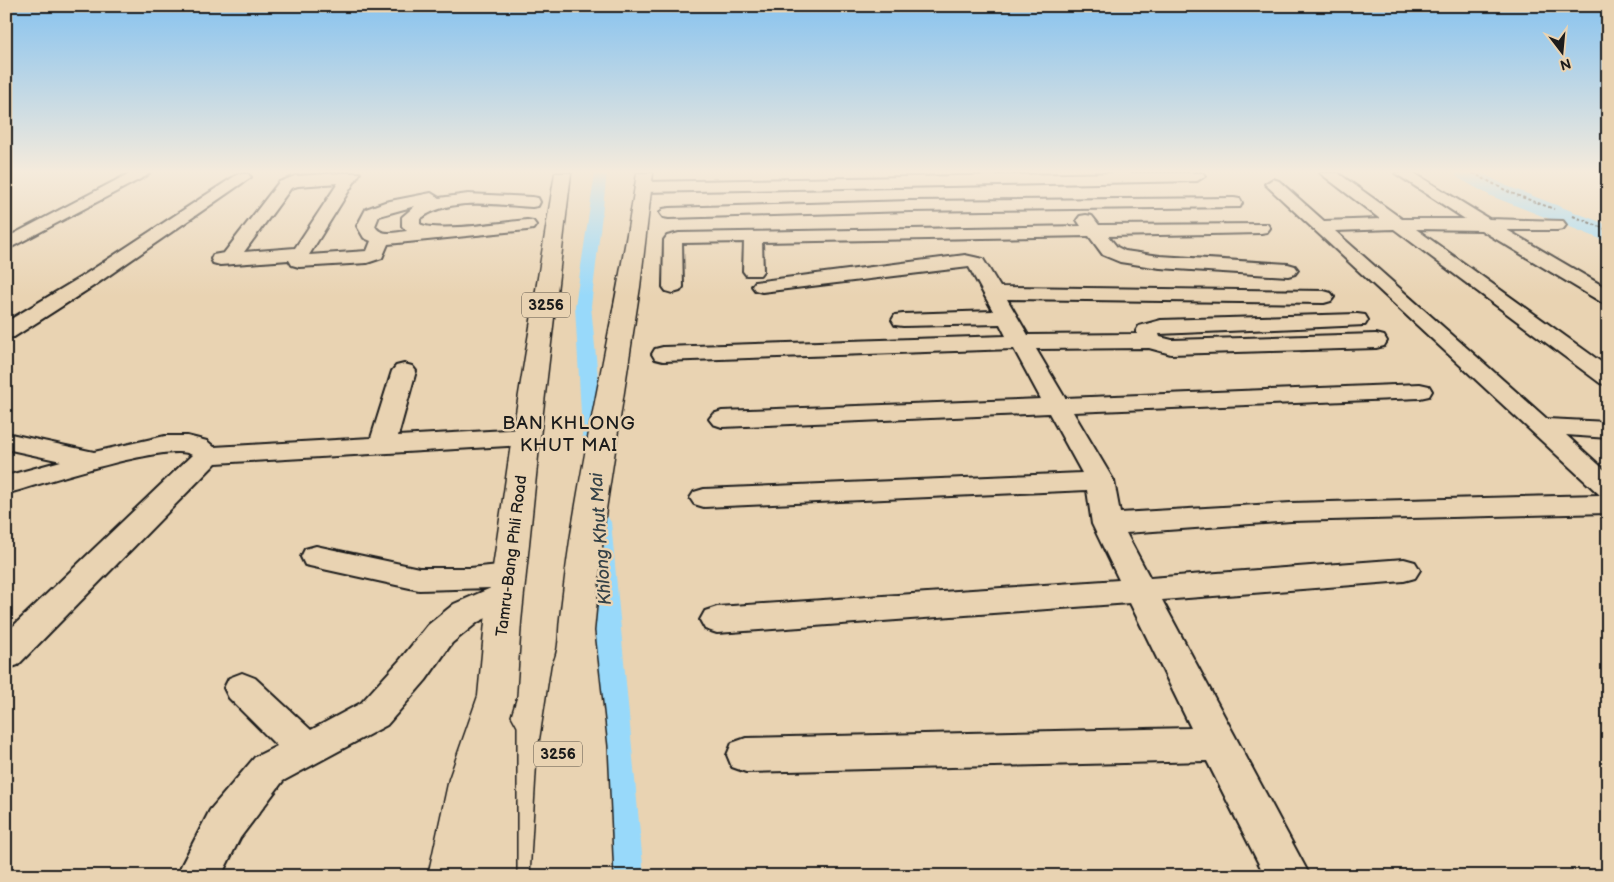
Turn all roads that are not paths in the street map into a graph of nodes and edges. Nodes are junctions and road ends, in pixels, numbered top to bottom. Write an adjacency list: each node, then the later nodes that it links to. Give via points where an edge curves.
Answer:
1 (64, 214): 28 (street)
2 (188, 214): 40 (street)
3 (260, 214): 30 (street, via 222,259)
4 (326, 214): 30 (street)
5 (371, 214): 27 (street, via 366,226 370,234)
6 (414, 214): 24 (street, via 411,226 421,232)
7 (437, 214): 24 (street, via 434,223)
8 (520, 214): 19 (street)
9 (559, 214): 22 (main road, Tamru-Bang Phli Road / 3256)
10 (639, 214): 67 (main road, 3256, via 594,495)
11 (824, 214): 29 (street)
12 (1082, 214): 23 (street)
13 (1307, 214): 20 (street)
14 (1382, 214): 17 (street)
15 (1470, 214): 18 (street)
16 (1560, 217): 18 (street)
17 (1395, 224): 18 (street); 20 (street); 46 (street)
18 (1484, 224): 36 (street)
19 (527, 225): 22 (street); 24 (street)
20 (1320, 226): 50 (street)
21 (1262, 228): 23 (street)
22 (557, 230): 52 (main road, Tamru-Bang Phli Road / 3256)
23 (1094, 230): 25 (street); 32 (street, via 1110,251 1134,259)
24 (442, 233): 27 (street)
25 (904, 234): 29 (street); 31 (street)
26 (753, 236): 29 (street); 33 (street, via 672,240); 34 (street, via 758,279 970,261 976,262)
27 (381, 239): 30 (street, via 375,254 367,257 303,261 298,260)
28 (6, 245)
29 (832, 252)
30 (301, 253)
31 (912, 258)
32 (1288, 270)
33 (673, 287)
34 (993, 293): 35 (street); 37 (street)
35 (1324, 297)
36 (1608, 298)
37 (1006, 317): 38 (street); 43 (street)
38 (903, 320)
39 (1357, 320): 41 (street, via 1161,326 1147,331)
40 (6, 332)
41 (1150, 341): 42 (street, via 1171,347); 43 (street)
42 (1376, 341)
43 (1019, 342): 44 (street); 48 (street)
44 (663, 354)
45 (404, 371): 54 (street)
46 (1608, 378)
47 (1420, 392): 48 (street)
48 (1059, 407): 49 (street); 57 (street)
49 (722, 419)
50 (1539, 426): 51 (street); 59 (street)
51 (1608, 430)
52 (526, 437): 54 (street); 64 (main road, Tamru-Bang Phli Road / 3256)
53 (6, 442): 56 (street)
54 (382, 446): 55 (street)
55 (208, 455): 56 (street, via 187,444 165,444); 68 (street)
56 (93, 461): 58 (street)
57 (1100, 481): 60 (street); 61 (street)
58 (6, 485)
59 (1607, 496): 61 (street)
60 (704, 498)
61 (1107, 524): 65 (street)
62 (316, 557): 64 (street, via 420,578 470,579)
63 (1404, 570): 65 (street)
64 (508, 585): 70 (main road, Tamru-Bang Phli Road / 3256); 72 (street, via 466,612 440,634 374,714)
65 (1142, 591): 66 (street); 71 (street)
66 (717, 620)
67 (576, 634): 77 (main road, 3256, via 561,722); 78 (main road, 3256, via 590,798)
68 (6, 655)
69 (242, 688): 72 (street)
70 (497, 696): 75 (main road, Tamru-Bang Phli Road / 3256, via 470,779); 76 (main road, 3256)
71 (1218, 744): 73 (street); 79 (street)
72 (306, 750): 74 (street, via 269,769 225,824)
73 (746, 755)
74 (198, 876)
75 (451, 876)
76 (493, 876)
77 (554, 876)
78 (590, 876)
79 (1288, 876)

